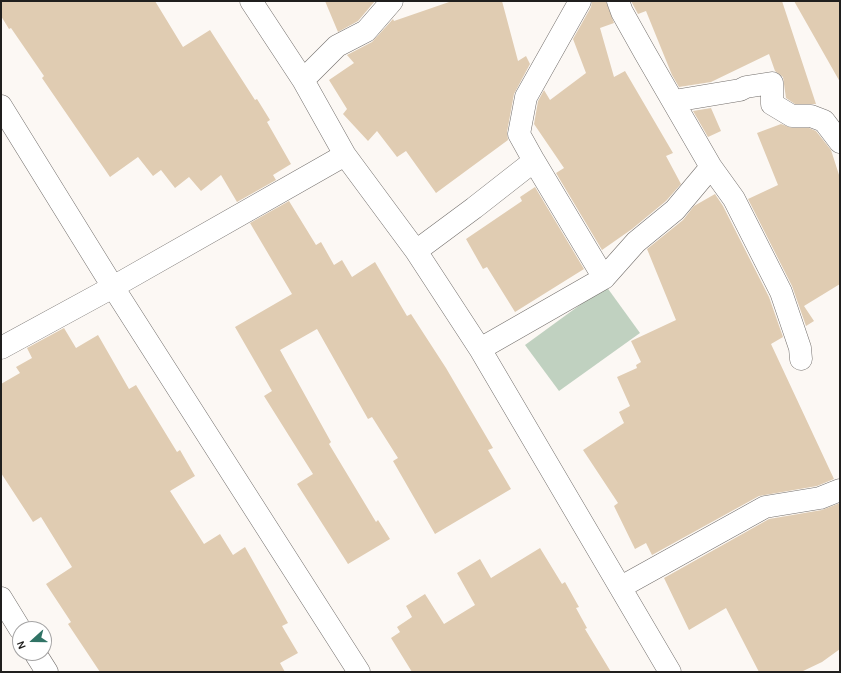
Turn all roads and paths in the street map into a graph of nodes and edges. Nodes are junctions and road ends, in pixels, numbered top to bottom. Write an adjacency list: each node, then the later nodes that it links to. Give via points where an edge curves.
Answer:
1 (251, 1): 5 (street)
2 (392, 1): 5 (street, via 366,31 337,46)
3 (580, 1): 10 (street, via 526,97 519,134)
4 (618, 1): 6 (street)
5 (303, 80): 9 (street)
6 (674, 101): 8 (street, via 772,83 772,104 792,116 811,116 824,122); 11 (street)
7 (1, 106): 14 (street)
8 (840, 142)
9 (346, 155): 12 (street); 14 (street)
10 (534, 161): 12 (street); 13 (street)
11 (711, 167): 13 (street, via 675,210 636,242); 17 (street, via 734,199 782,292 800,348)
12 (416, 251): 16 (street)
13 (604, 278): 16 (street)
14 (114, 287): 15 (street); 24 (street)
15 (1, 348)
16 (480, 349): 19 (street)
17 (801, 359)
18 (840, 490): 19 (street, via 820,498 764,507)
19 (621, 587): 25 (street)
20 (1, 598): 21 (street)
21 (15, 621)
22 (40, 661): 23 (street)
23 (47, 672)
24 (359, 672)
25 (670, 672)

